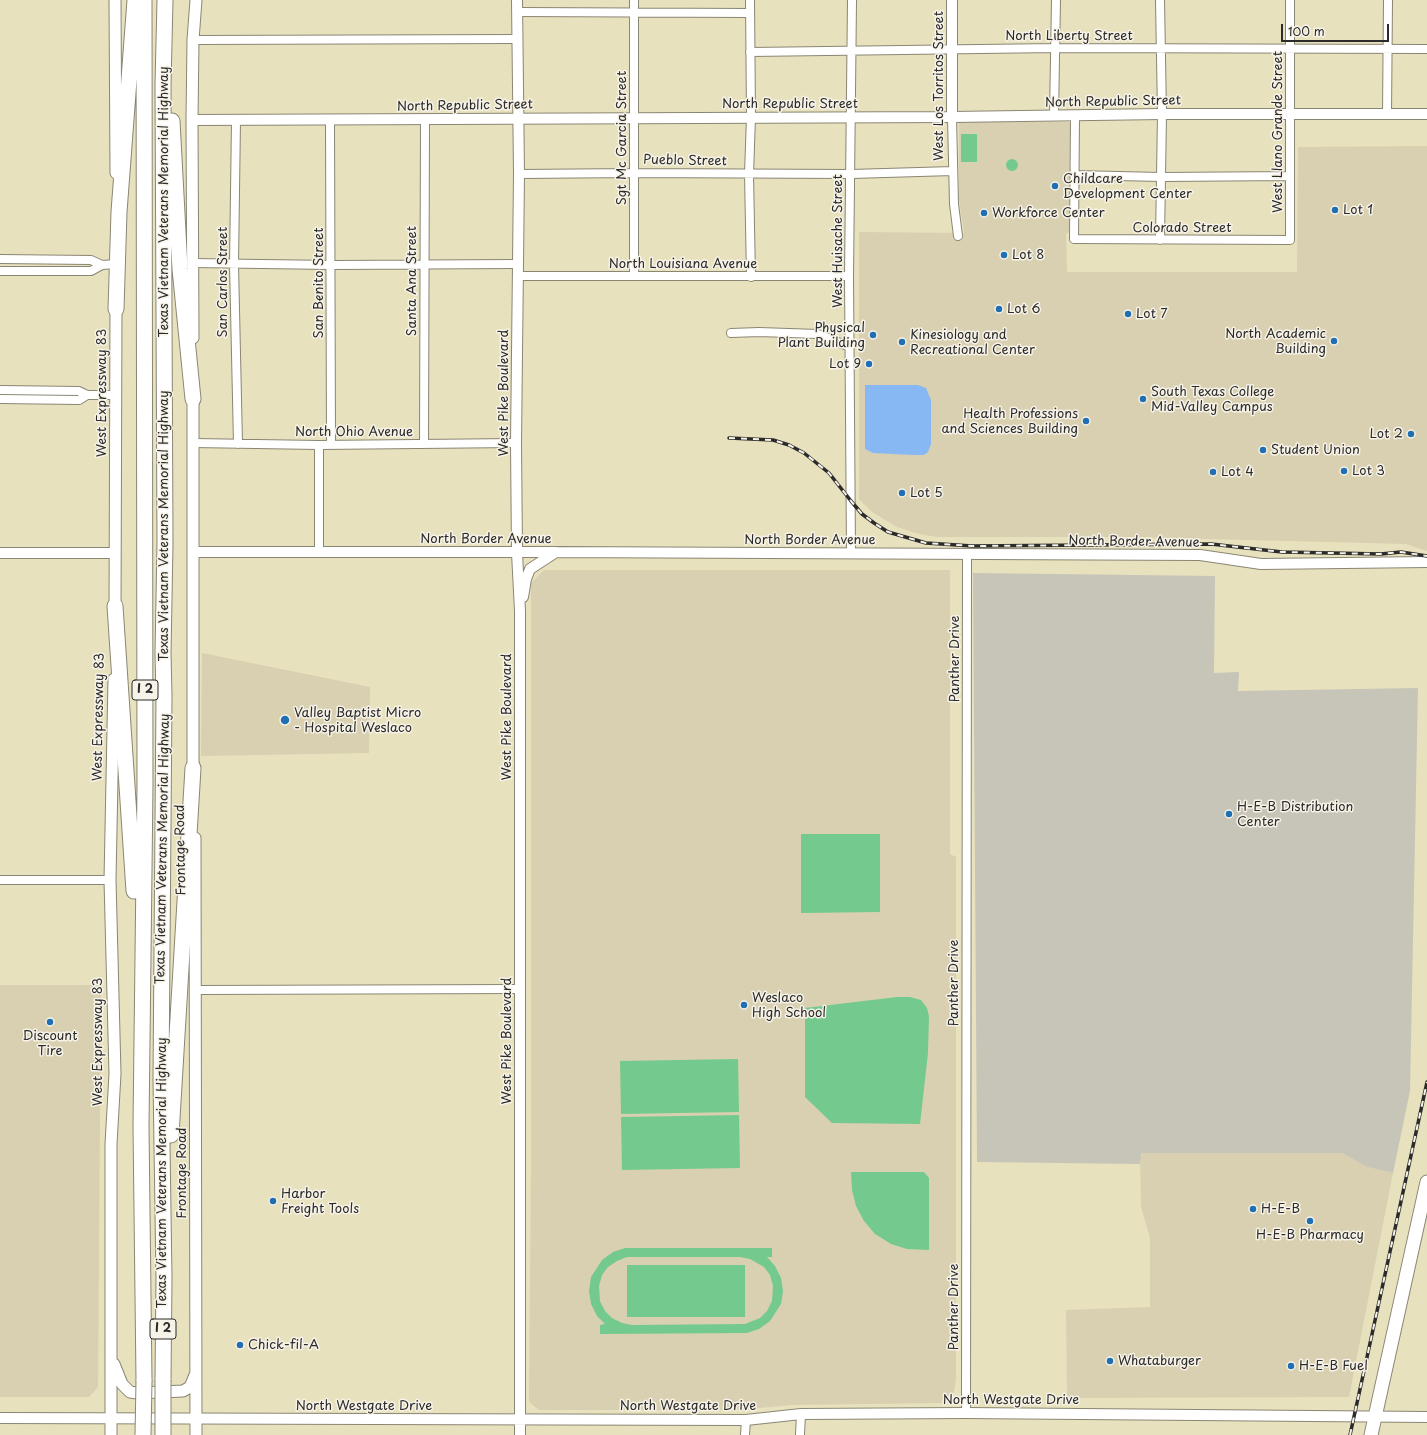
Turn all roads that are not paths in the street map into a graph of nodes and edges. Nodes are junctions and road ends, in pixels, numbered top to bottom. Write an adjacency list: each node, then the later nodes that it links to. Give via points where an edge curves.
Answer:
1 (115, 0): 57 (main road, West Expressway 83)
2 (135, 0): 68 (highway, via 119,212)
3 (144, 0): 98 (highway, Texas Vietnam Veterans Memorial Highway / I 2, via 145,785)
4 (165, 0): 18 (highway, Texas Vietnam Veterans Memorial Highway / I 2)
5 (196, 0): 20 (main road, Frontage Road)
6 (517, 0): 15 (street, West Pike Boulevard)
7 (634, 0): 16 (street, Sgt Mc Garcia Street)
8 (750, 0): 17 (street)
9 (852, 0): 27 (street, West Huisache Street)
10 (952, 0): 25 (street, West Los Torritos Street)
11 (1056, 0): 21 (street)
12 (1160, 0): 22 (street)
13 (1290, 0): 23 (street, West Llano Grande Street)
14 (1388, 0): 26 (street)
15 (517, 12): 16 (street); 19 (street, West Pike Boulevard)
16 (634, 12): 17 (street); 35 (street, Sgt Mc Garcia Street)
17 (750, 13): 28 (street)
18 (164, 36): 75 (highway); 100 (highway, Texas Vietnam Veterans Memorial Highway / I 2, via 166,543 161,1079)
19 (517, 39): 20 (street); 38 (street, West Pike Boulevard)
20 (193, 40): 41 (main road, Frontage Road)
21 (1056, 48): 22 (street, North Liberty Street); 25 (street, North Liberty Street); 33 (street)
22 (1161, 48): 23 (street, North Liberty Street); 29 (street)
23 (1290, 48): 26 (street, North Liberty Street); 30 (street, West Llano Grande Street)
24 (1427, 48): 26 (street, North Liberty Street)
25 (952, 49): 27 (street, North Liberty Street); 37 (street, West Los Torritos Street)
26 (1389, 49): 31 (street)
27 (852, 51): 28 (street, North Liberty Street); 39 (street, West Huisache Street)
28 (750, 52): 36 (street)
29 (1162, 114): 30 (street, North Republic Street); 34 (street, North Republic Street); 51 (street)
30 (1291, 114): 31 (street, North Republic Street); 50 (street, West Llano Grande Street)
31 (1387, 114): 32 (street, North Republic Street)
32 (1427, 114)
33 (1054, 116): 34 (street, North Republic Street); 37 (street, North Republic Street)
34 (1075, 116): 49 (street)
35 (634, 117): 36 (street, North Republic Street); 38 (street, North Republic Street); 45 (street, Sgt Mc Garcia Street)
36 (751, 117): 39 (street, North Republic Street); 47 (street)
37 (952, 117): 39 (street, North Republic Street); 44 (street, West Los Torritos Street)
38 (518, 118): 40 (street, North Republic Street); 46 (street, West Pike Boulevard)
39 (851, 118): 48 (street, West Huisache Street)
40 (425, 119): 43 (street, North Republic Street); 59 (street, Santa Ana Street)
41 (192, 120): 42 (street, North Republic Street); 56 (main road, Frontage Road)
42 (236, 120): 43 (street, North Republic Street); 58 (street, San Carlos Street)
43 (330, 120): 62 (street, San Benito Street)
44 (953, 171): 48 (street, Pueblo Street); 52 (street, West Los Torritos Street)
45 (634, 172): 46 (street, Pueblo Street); 47 (street, Pueblo Street); 64 (street, Sgt Mc Garcia Street)
46 (519, 174): 60 (street, West Pike Boulevard)
47 (749, 174): 48 (street, Pueblo Street); 67 (street)
48 (851, 174): 66 (street, West Huisache Street)
49 (1075, 175): 51 (street); 53 (street, Colorado Street, via 1074,239)
50 (1290, 176): 51 (street); 54 (street, West Llano Grande Street)
51 (1161, 177): 53 (street)
52 (958, 236)
53 (1160, 240): 54 (street, Colorado Street)
54 (1290, 240)
55 (0, 259): 61 (street, via 91,260)
56 (194, 263): 58 (street); 75 (main road, Frontage Road)
57 (116, 264): 61 (street); 68 (main road, West Expressway 83)
58 (234, 264): 62 (street); 78 (street, San Carlos Street)
59 (424, 264): 60 (street); 62 (street); 79 (street, Santa Ana Street)
60 (517, 264): 65 (street, West Pike Boulevard)
61 (102, 265): 63 (street, via 91,271)
62 (331, 265): 81 (street, San Benito Street)
63 (0, 271)
64 (634, 275): 65 (street, North Louisiana Avenue); 67 (street, North Louisiana Avenue)
65 (517, 276): 77 (street, West Pike Boulevard)
66 (849, 276): 67 (street, North Louisiana Avenue); 70 (street, West Huisache Street)
67 (751, 277)
68 (116, 308): 73 (main road, West Expressway 83)
69 (731, 333): 70 (street, via 818,334)
70 (850, 347): 88 (street, West Huisache Street)
71 (0, 390): 72 (street, via 79,391)
72 (87, 395): 73 (street); 74 (street, via 79,400)
73 (116, 395): 86 (main road, West Expressway 83)
74 (0, 399)
75 (192, 399): 76 (main road, Frontage Road)
76 (193, 443): 78 (street, North Ohio Avenue); 82 (main road, Frontage Road)
77 (516, 443): 79 (street, North Ohio Avenue); 87 (street, West Pike Boulevard)
78 (238, 444): 80 (street, North Ohio Avenue)
79 (424, 444): 81 (street, North Ohio Avenue)
80 (319, 445): 81 (street, North Ohio Avenue); 83 (street)
81 (331, 445)
82 (193, 552): 83 (street, North Border Avenue); 93 (main road, Frontage Road)
83 (319, 552): 87 (street, North Border Avenue)
84 (556, 552): 87 (street, North Border Avenue); 88 (street, North Border Avenue); 92 (street, via 530,569)
85 (0, 553): 86 (street)
86 (114, 553): 91 (main road, West Expressway 83)
87 (517, 553): 92 (street, West Pike Boulevard)
88 (851, 553): 89 (street, North Border Avenue)
89 (967, 554): 90 (street, North Border Avenue, via 1200,555 1261,564); 103 (street, Panther Drive)
90 (1427, 562)
91 (115, 606): 95 (main road, West Expressway 83); 98 (highway)
92 (520, 611): 96 (street, West Pike Boulevard)
93 (193, 768): 97 (main road, Frontage Road); 100 (highway)
94 (0, 880): 95 (street)
95 (110, 880): 101 (main road, West Expressway 83, via 115,1074 111,1144)
96 (520, 989): 97 (street); 110 (street, West Pike Boulevard)
97 (196, 990): 102 (main road, Frontage Road)
98 (142, 1011): 113 (highway, Texas Vietnam Veterans Memorial Highway / I 2, bridge)
99 (1427, 1182): 106 (main road)
100 (164, 1278): 114 (highway, Texas Vietnam Veterans Memorial Highway / I 2, bridge)
101 (112, 1358): 102 (main road, via 122,1384 130,1392 183,1391 190,1387); 105 (main road, West Expressway 83)
102 (196, 1371): 109 (main road, Frontage Road)
103 (966, 1413): 104 (street, North Westgate Drive); 106 (street, North Westgate Drive)
104 (801, 1414): 111 (street, North Westgate Drive); 118 (street)
105 (111, 1417): 108 (street, North Westgate Drive); 109 (street, North Westgate Drive); 112 (main road, West Expressway 83)
106 (1375, 1417): 107 (street, North Westgate Drive); 119 (main road)
107 (1427, 1417)
108 (0, 1418)
109 (196, 1419): 110 (street, North Westgate Drive); 115 (main road, Frontage Road)
110 (520, 1419): 111 (street, North Westgate Drive); 116 (street, West Pike Boulevard)
111 (746, 1420): 117 (street)
112 (111, 1435)
113 (143, 1435)
114 (163, 1435)
115 (196, 1435)
116 (520, 1435)
117 (745, 1435)
118 (800, 1435)
119 (1371, 1435)

